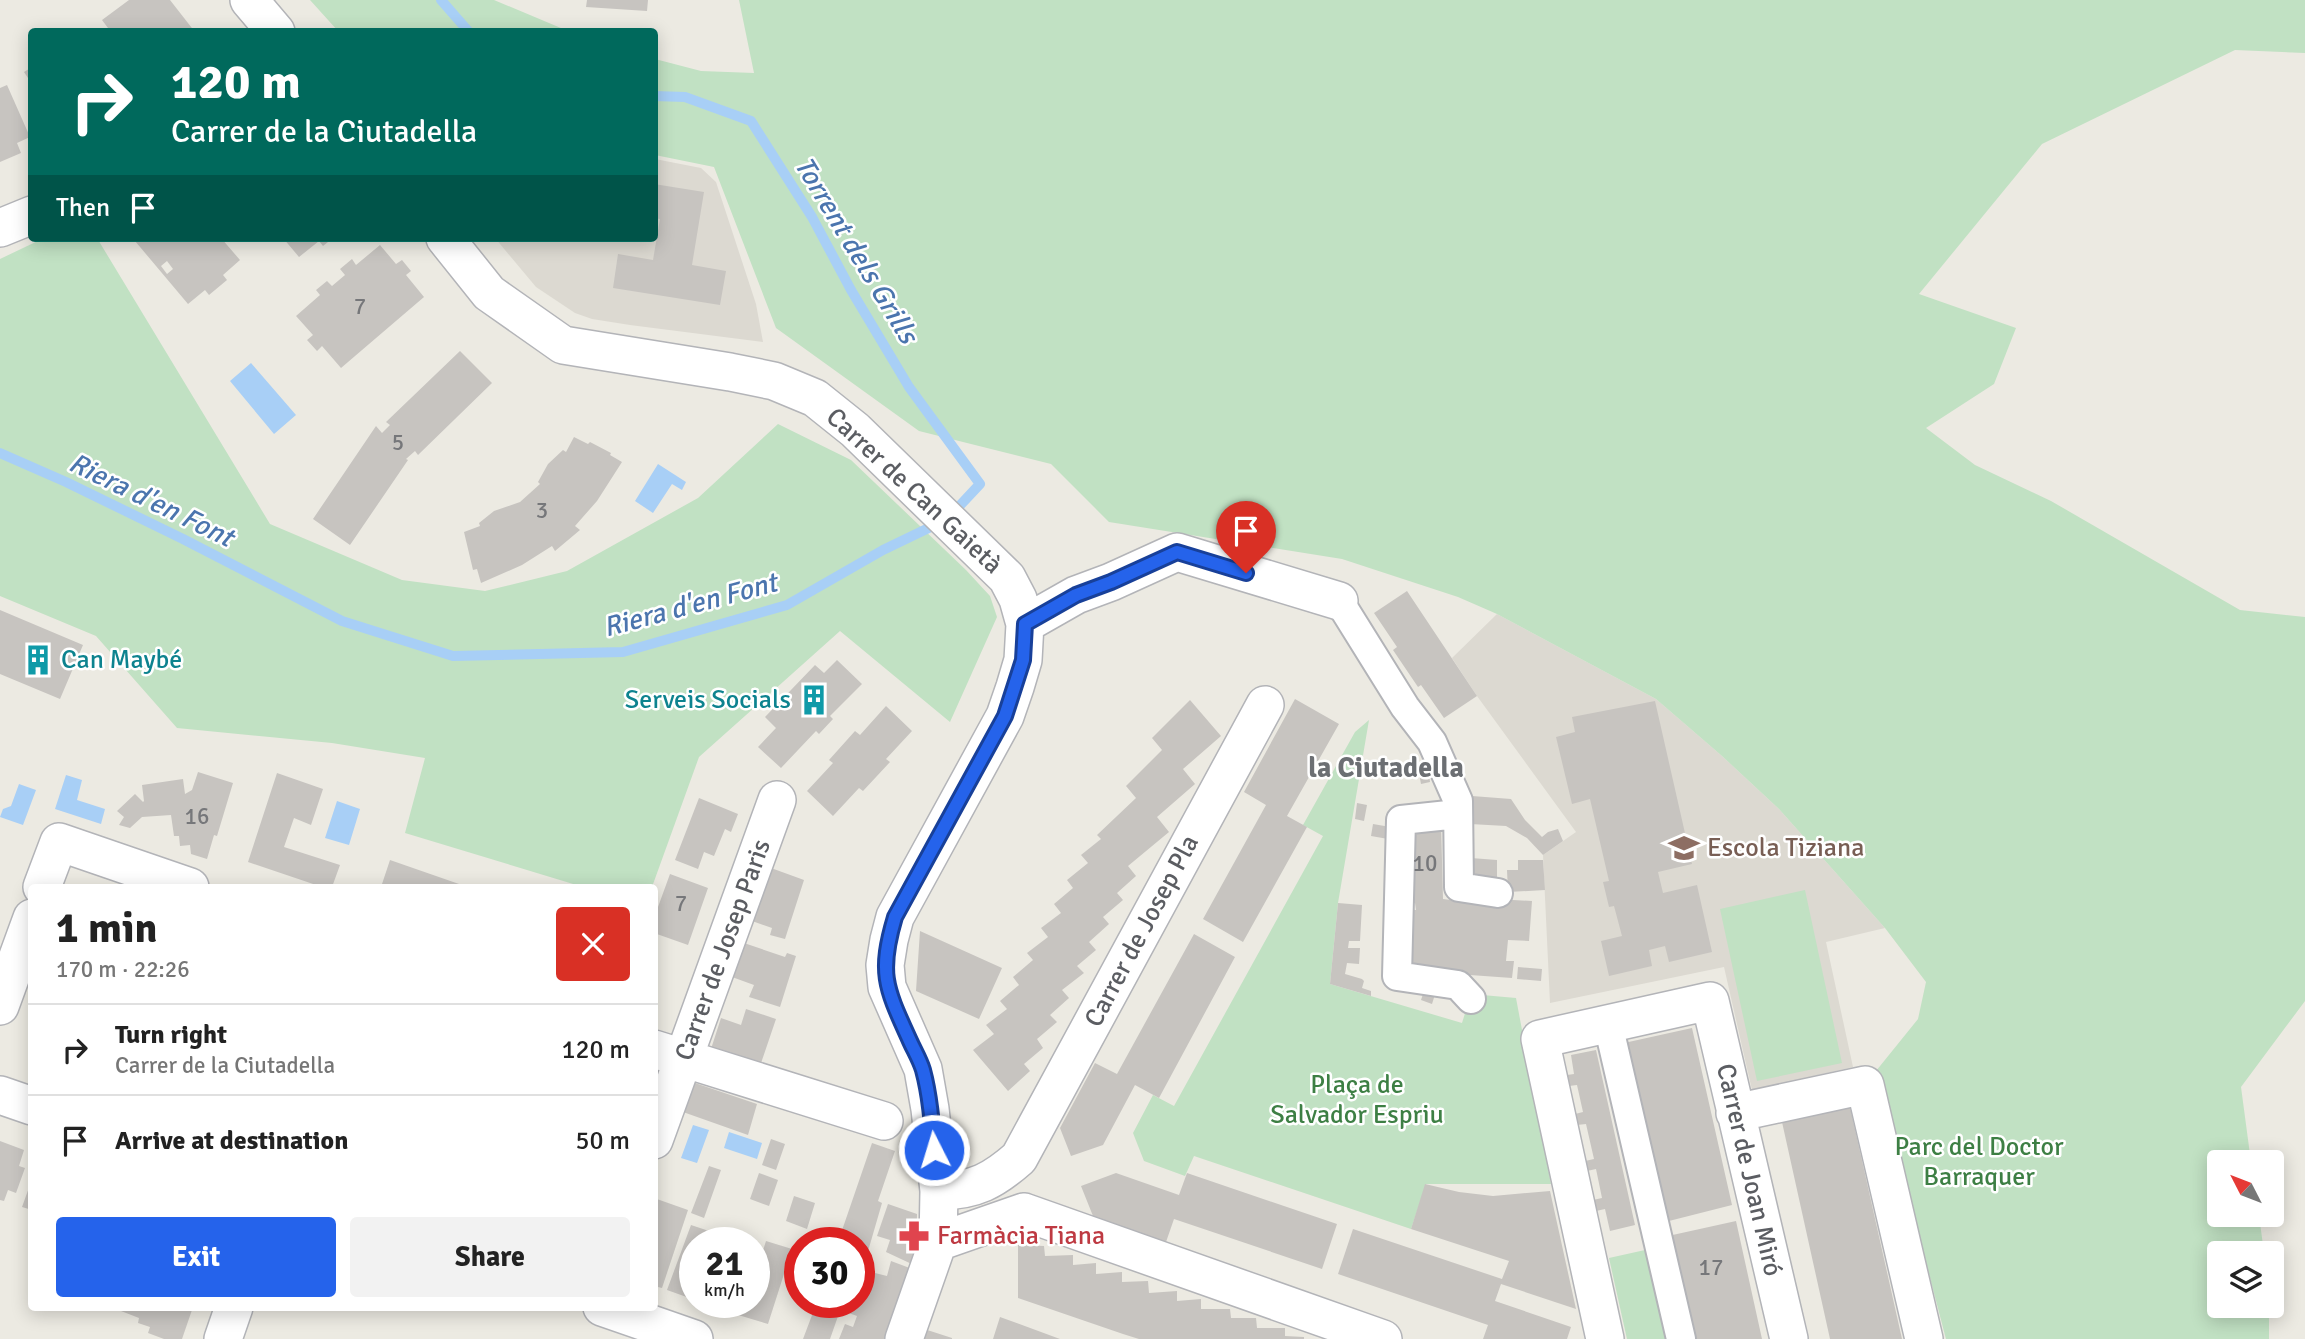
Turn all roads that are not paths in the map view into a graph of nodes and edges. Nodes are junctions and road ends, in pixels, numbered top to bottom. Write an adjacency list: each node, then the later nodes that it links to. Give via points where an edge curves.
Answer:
1 (249, 0): 2 (street)
2 (273, 28)
3 (28, 217): 4 (street)
4 (0, 228)
5 (448, 242): 7 (street, Carrer de Can Gaietà, via 489,293 563,345 763,379 815,398 855,430 1007,578)
6 (1339, 601): 7 (street, via 1177,552 1076,595); 10 (street, via 1432,742 1458,801)
7 (1025, 624): 25 (street, via 1023,660 1005,716 895,917 888,940 887,987 923,1069)
8 (1265, 705): 24 (street, Carrer de Josep Pla)
9 (777, 800): 18 (street, Carrer de Josep Paris)
10 (1458, 814): 13 (street, via 1460,887); 15 (street, via 1401,820 1397,976 1458,985)
11 (44, 884): 12 (street, via 59,842)
12 (181, 884)
13 (1498, 893)
14 (28, 929): 16 (street)
15 (1471, 999)
16 (0, 1006)
17 (1608, 1024): 21 (street, Carrer de Joan Miró, via 1710,1001); 34 (street, via 1540,1039); 35 (street)
18 (669, 1054): 22 (street, Carrer de Josep Paris); 23 (street)
19 (0, 1095): 20 (street)
20 (28, 1105)
21 (1735, 1114): 36 (street, Carrer de Joan Miró); 37 (street, via 1865,1085)
22 (658, 1117)
23 (884, 1121)
24 (1007, 1168): 25 (street, via 952,1191); 26 (street, Carrer de Josep Pla, via 1018,1192)
25 (939, 1191): 26 (street, via 955,1211); 27 (street)
26 (1005, 1219): 27 (street); 33 (street)
27 (937, 1242): 32 (street)
28 (233, 1311): 30 (street)
29 (614, 1311): 31 (street)
30 (223, 1339)
31 (694, 1339)
32 (904, 1339)
33 (1383, 1339)
34 (1605, 1339)
35 (1681, 1339)
36 (1789, 1339)
37 (1924, 1339)

